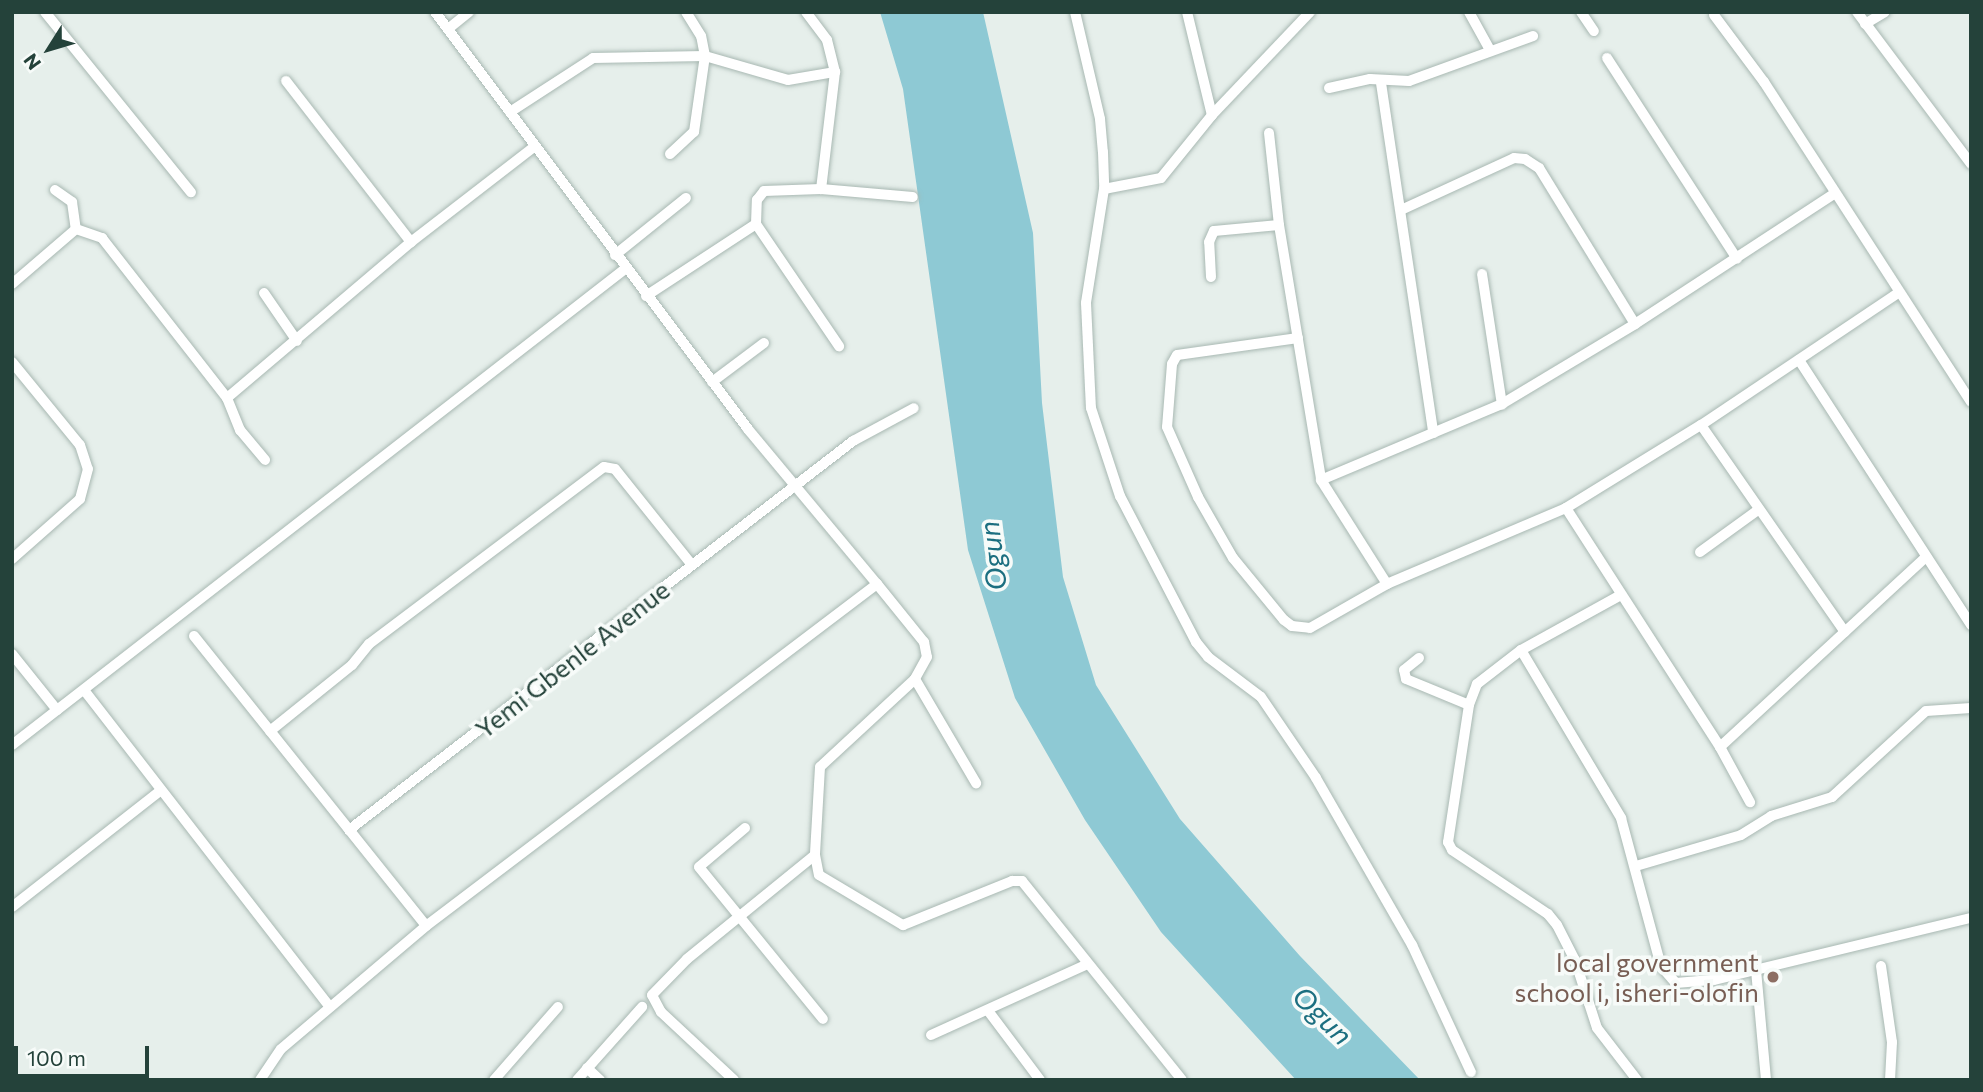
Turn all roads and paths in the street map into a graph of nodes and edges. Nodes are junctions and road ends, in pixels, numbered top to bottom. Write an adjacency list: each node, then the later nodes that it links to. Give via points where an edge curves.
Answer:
1 (46, 12): 35 (street)
2 (435, 12): 16 (street)
3 (469, 12): 16 (street)
4 (686, 12): 20 (street, via 704,43)
5 (806, 12): 22 (street, via 827,40)
6 (1075, 12): 33 (street, via 1100,118)
7 (1187, 12): 27 (street)
8 (1310, 12): 14 (street)
9 (1469, 12): 19 (street)
10 (1581, 12): 17 (street)
11 (1857, 12): 15 (street)
12 (1885, 12): 15 (street)
13 (1714, 15): 36 (street, via 1764,82)
14 (1301, 17): 27 (street)
15 (1865, 24): 31 (street)
16 (448, 29): 26 (street)
17 (1594, 31)
18 (1533, 36): 19 (street)
19 (1490, 50): 24 (street, via 1409,81)
20 (705, 56): 22 (street, via 788,80); 26 (street, via 593,58); 30 (street, via 694,132)
21 (1607, 58): 45 (street)
22 (835, 72): 32 (street)
23 (286, 80): 43 (street)
24 (1381, 83): 25 (street, via 1370,79); 39 (street)
25 (1329, 88)
26 (510, 112): 29 (street)
27 (1212, 115): 33 (street, via 1161,178)
28 (1269, 133): 41 (street)
29 (534, 147): 43 (street); 44 (street)
30 (670, 153)
31 (1971, 164)
32 (821, 189): 37 (street); 40 (street, via 761,192)
33 (1104, 189): 114 (street, via 1086,331 1091,408 1120,496 1196,642 1261,698 1316,778 1412,945)
34 (55, 190): 42 (street, via 72,202)
35 (191, 192)
36 (1834, 194): 45 (street); 51 (street)
37 (914, 197)
38 (687, 198): 44 (street)
39 (1401, 210): 53 (street, via 1514,158 1525,159 1539,168); 66 (street)
40 (756, 224): 52 (street); 57 (street)
41 (1279, 225): 48 (street, via 1214,231 1209,242); 54 (street)
42 (76, 229): 49 (street); 61 (street, via 102,238)
43 (411, 242): 55 (street)
44 (615, 255): 46 (street)
45 (1737, 259): 53 (street)
46 (625, 269): 52 (street); 86 (street)
47 (1482, 274): 63 (street)
48 (1211, 277)
49 (12, 284)
50 (264, 293): 55 (street)
51 (1897, 294): 58 (street); 62 (street)
52 (646, 296): 60 (street)
53 (1636, 324): 63 (street)
54 (1298, 338): 68 (street); 77 (street, via 1177,355 1172,364 1167,427 1198,497 1233,558 1266,602 1292,626 1310,628)
55 (297, 341): 61 (street)
56 (764, 343): 60 (street)
57 (839, 346)
58 (1799, 360): 65 (street); 73 (street)
59 (12, 362): 74 (street, via 80,445 88,469 80,499)
60 (712, 382): 69 (street)
61 (227, 398): 67 (street, via 240,430)
62 (1971, 402)
63 (1502, 404): 66 (street)
64 (914, 408): 69 (street, Yemi Gbenle Avenue, via 869,430)
65 (1701, 425): 70 (street); 71 (street)
66 (1433, 433): 68 (street)
67 (265, 460)
68 (1321, 480): 77 (street)
69 (795, 488): 75 (street, Yemi Gbenle Avenue); 76 (street)
70 (1566, 508): 77 (street); 78 (street)
71 (1758, 510): 72 (street); 80 (street)
72 (1700, 552)
73 (1926, 557): 79 (street); 80 (street)
74 (12, 559)
75 (692, 565): 90 (street, via 615,469 604,467 369,644 352,665); 97 (street, Yemi Gbenle Avenue)
76 (877, 584): 85 (street, via 928,649); 103 (street)
77 (1387, 584)
78 (1619, 596): 82 (street); 92 (street)
79 (1971, 625)
80 (1844, 632): 92 (street)
81 (194, 636): 90 (street)
82 (1521, 650): 87 (street, via 1485,676); 99 (street, via 1610,796)
83 (12, 654): 89 (street)
84 (1419, 658): 87 (street, via 1404,670 1406,679)
85 (915, 679): 93 (street); 98 (street, via 820,767)
86 (84, 690): 89 (street); 94 (street)
87 (1469, 705): 122 (street, via 1449,847 1548,914 1557,925 1575,960 1597,1028)
88 (1970, 708): 99 (street, via 1926,711 1832,797 1771,816 1741,835)
89 (57, 710): 91 (street)
90 (270, 731): 97 (street)
91 (12, 745)
92 (1720, 747): 95 (street)
93 (976, 783)
94 (161, 790): 100 (street); 107 (street)
95 (1750, 802)
96 (745, 828): 101 (street, via 699,865)
97 (349, 830): 103 (street)
98 (815, 855): 101 (street); 104 (street, via 825,880 898,925 1022,881)
99 (1636, 866): 106 (street, via 1661,966 1670,979 1684,985)
100 (12, 907)
101 (739, 916): 111 (street); 119 (street, via 687,959 651,1000)
102 (1971, 918): 106 (street)
103 (426, 926): 107 (street)
104 (1085, 965): 110 (street); 121 (street)
105 (1881, 966): 124 (street, via 1892,1042)
106 (1756, 970): 123 (street)
107 (330, 1007): 115 (street, via 281,1049)
108 (558, 1007): 116 (street)
109 (642, 1007): 113 (street)
110 (989, 1012): 112 (street); 120 (street)
111 (823, 1019)
112 (931, 1035)
113 (587, 1068): 117 (street); 118 (street)
114 (1471, 1072)
115 (263, 1078)
116 (494, 1080)
117 (577, 1080)
118 (600, 1080)
119 (734, 1080)
120 (1040, 1080)
121 (1182, 1080)
122 (1637, 1080)
123 (1766, 1080)
124 (1890, 1080)

